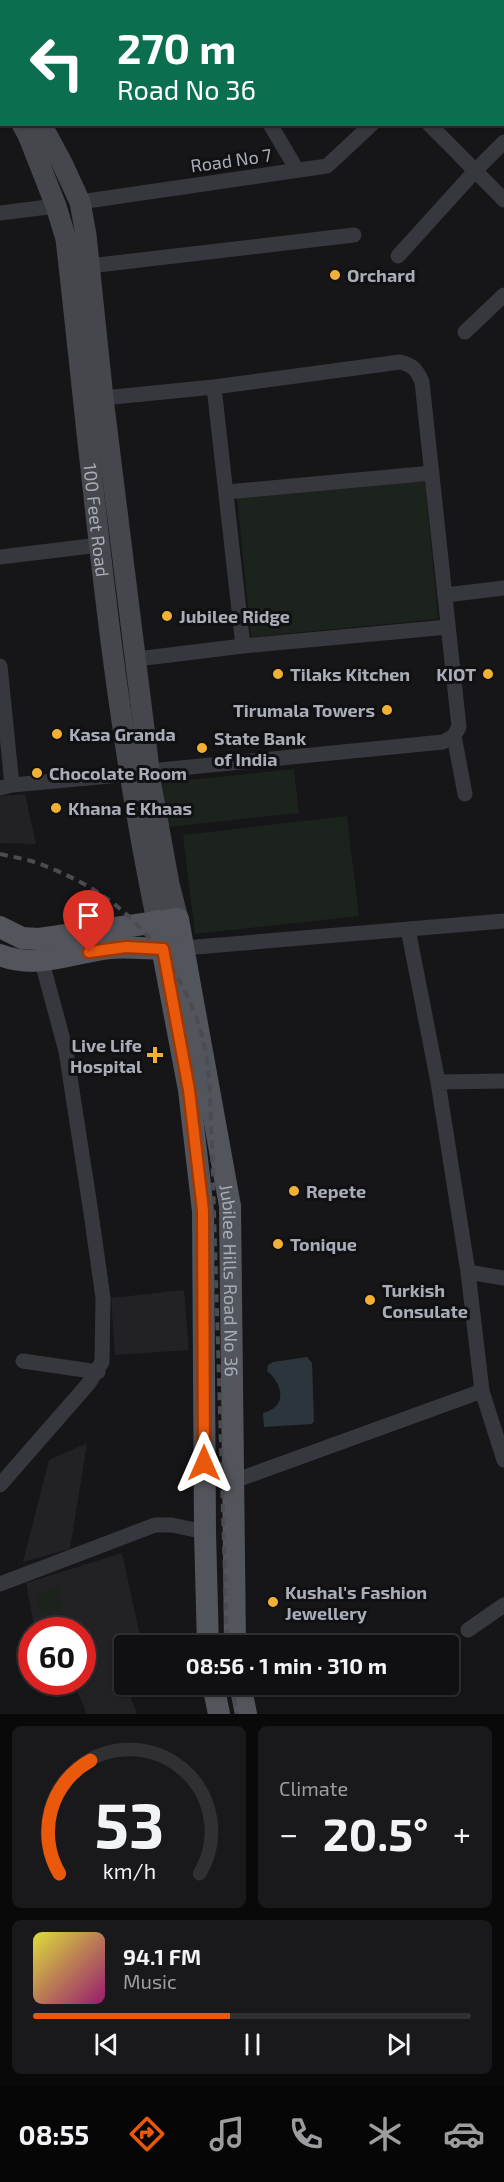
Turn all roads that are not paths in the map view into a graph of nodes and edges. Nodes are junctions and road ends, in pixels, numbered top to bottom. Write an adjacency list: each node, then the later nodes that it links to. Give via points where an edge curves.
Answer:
1 (23, 126): 11 (main road, 100 Feet Road)
2 (42, 126): 10 (main road, 100 Feet Road)
3 (271, 126): 7 (street)
4 (370, 126): 7 (street, Road No 7, via 327,166)
5 (431, 126): 8 (street)
6 (504, 142): 8 (street)
7 (297, 170): 10 (street, Road No 7)
8 (475, 171): 9 (street); 14 (street)
9 (504, 200)
10 (80, 202): 15 (main road, 100 Feet Road)
11 (56, 206): 12 (street); 18 (main road, 100 Feet Road)
12 (0, 213)
13 (354, 235): 15 (street)
14 (398, 256)
15 (89, 266): 18 (main road, 100 Feet Road)
16 (504, 295): 17 (street)
17 (465, 332)
18 (90, 363): 20 (main road, 100 Feet Road); 23 (main road, 100 Feet Road)
19 (214, 387): 20 (street); 21 (street, via 400,362 411,364 422,382); 22 (street)
20 (104, 398): 29 (main road, 100 Feet Road)
21 (432, 473): 22 (street); 26 (street)
22 (227, 492): 28 (street)
23 (99, 545): 24 (street); 32 (main road, 100 Feet Road, via 115,670)
24 (0, 557)
25 (504, 588): 26 (street)
26 (446, 596): 27 (street)
27 (448, 627): 28 (street); 31 (street, via 459,727)
28 (243, 646): 29 (street)
29 (137, 659): 32 (main road, 100 Feet Road)
30 (0, 666): 33 (street)
31 (454, 736): 32 (street, via 443,742); 34 (street)
32 (141, 772): 33 (street); 35 (main road, 100 Feet Road, via 141,843)
33 (6, 787)
34 (465, 794)
35 (168, 920): 37 (main road, via 39,939 22,938); 39 (main road, Jubilee Hills Road No 36)
36 (504, 921): 38 (street)
37 (0, 927)
38 (408, 930): 39 (street); 43 (street)
39 (173, 949): 41 (main road, via 108,948); 50 (main road, Jubilee Hills Road No 36, via 230,1206); 52 (main road, Jubilee Hills Road No 36, via 203,1211)
40 (0, 955): 41 (main road)
41 (42, 962): 47 (street, via 66,1051 104,1298 102,1362)
42 (504, 1081): 43 (street)
43 (438, 1082): 44 (street)
44 (468, 1272): 45 (street); 48 (street)
45 (504, 1278)
46 (23, 1361): 47 (street)
47 (98, 1372): 51 (street)
48 (482, 1391): 49 (street); 50 (street)
49 (504, 1460)
50 (234, 1481): 57 (main road, Jubilee Hills Road No 36)
51 (0, 1485)
52 (205, 1532): 53 (street, via 155,1525); 56 (main road, Jubilee Hills Road No 36)
53 (0, 1584)
54 (504, 1605): 55 (street)
55 (468, 1630)
56 (208, 1635)
57 (235, 1635)
58 (215, 1695): 60 (main road)
59 (242, 1695): 61 (main road)
60 (219, 1714)
61 (246, 1714)

